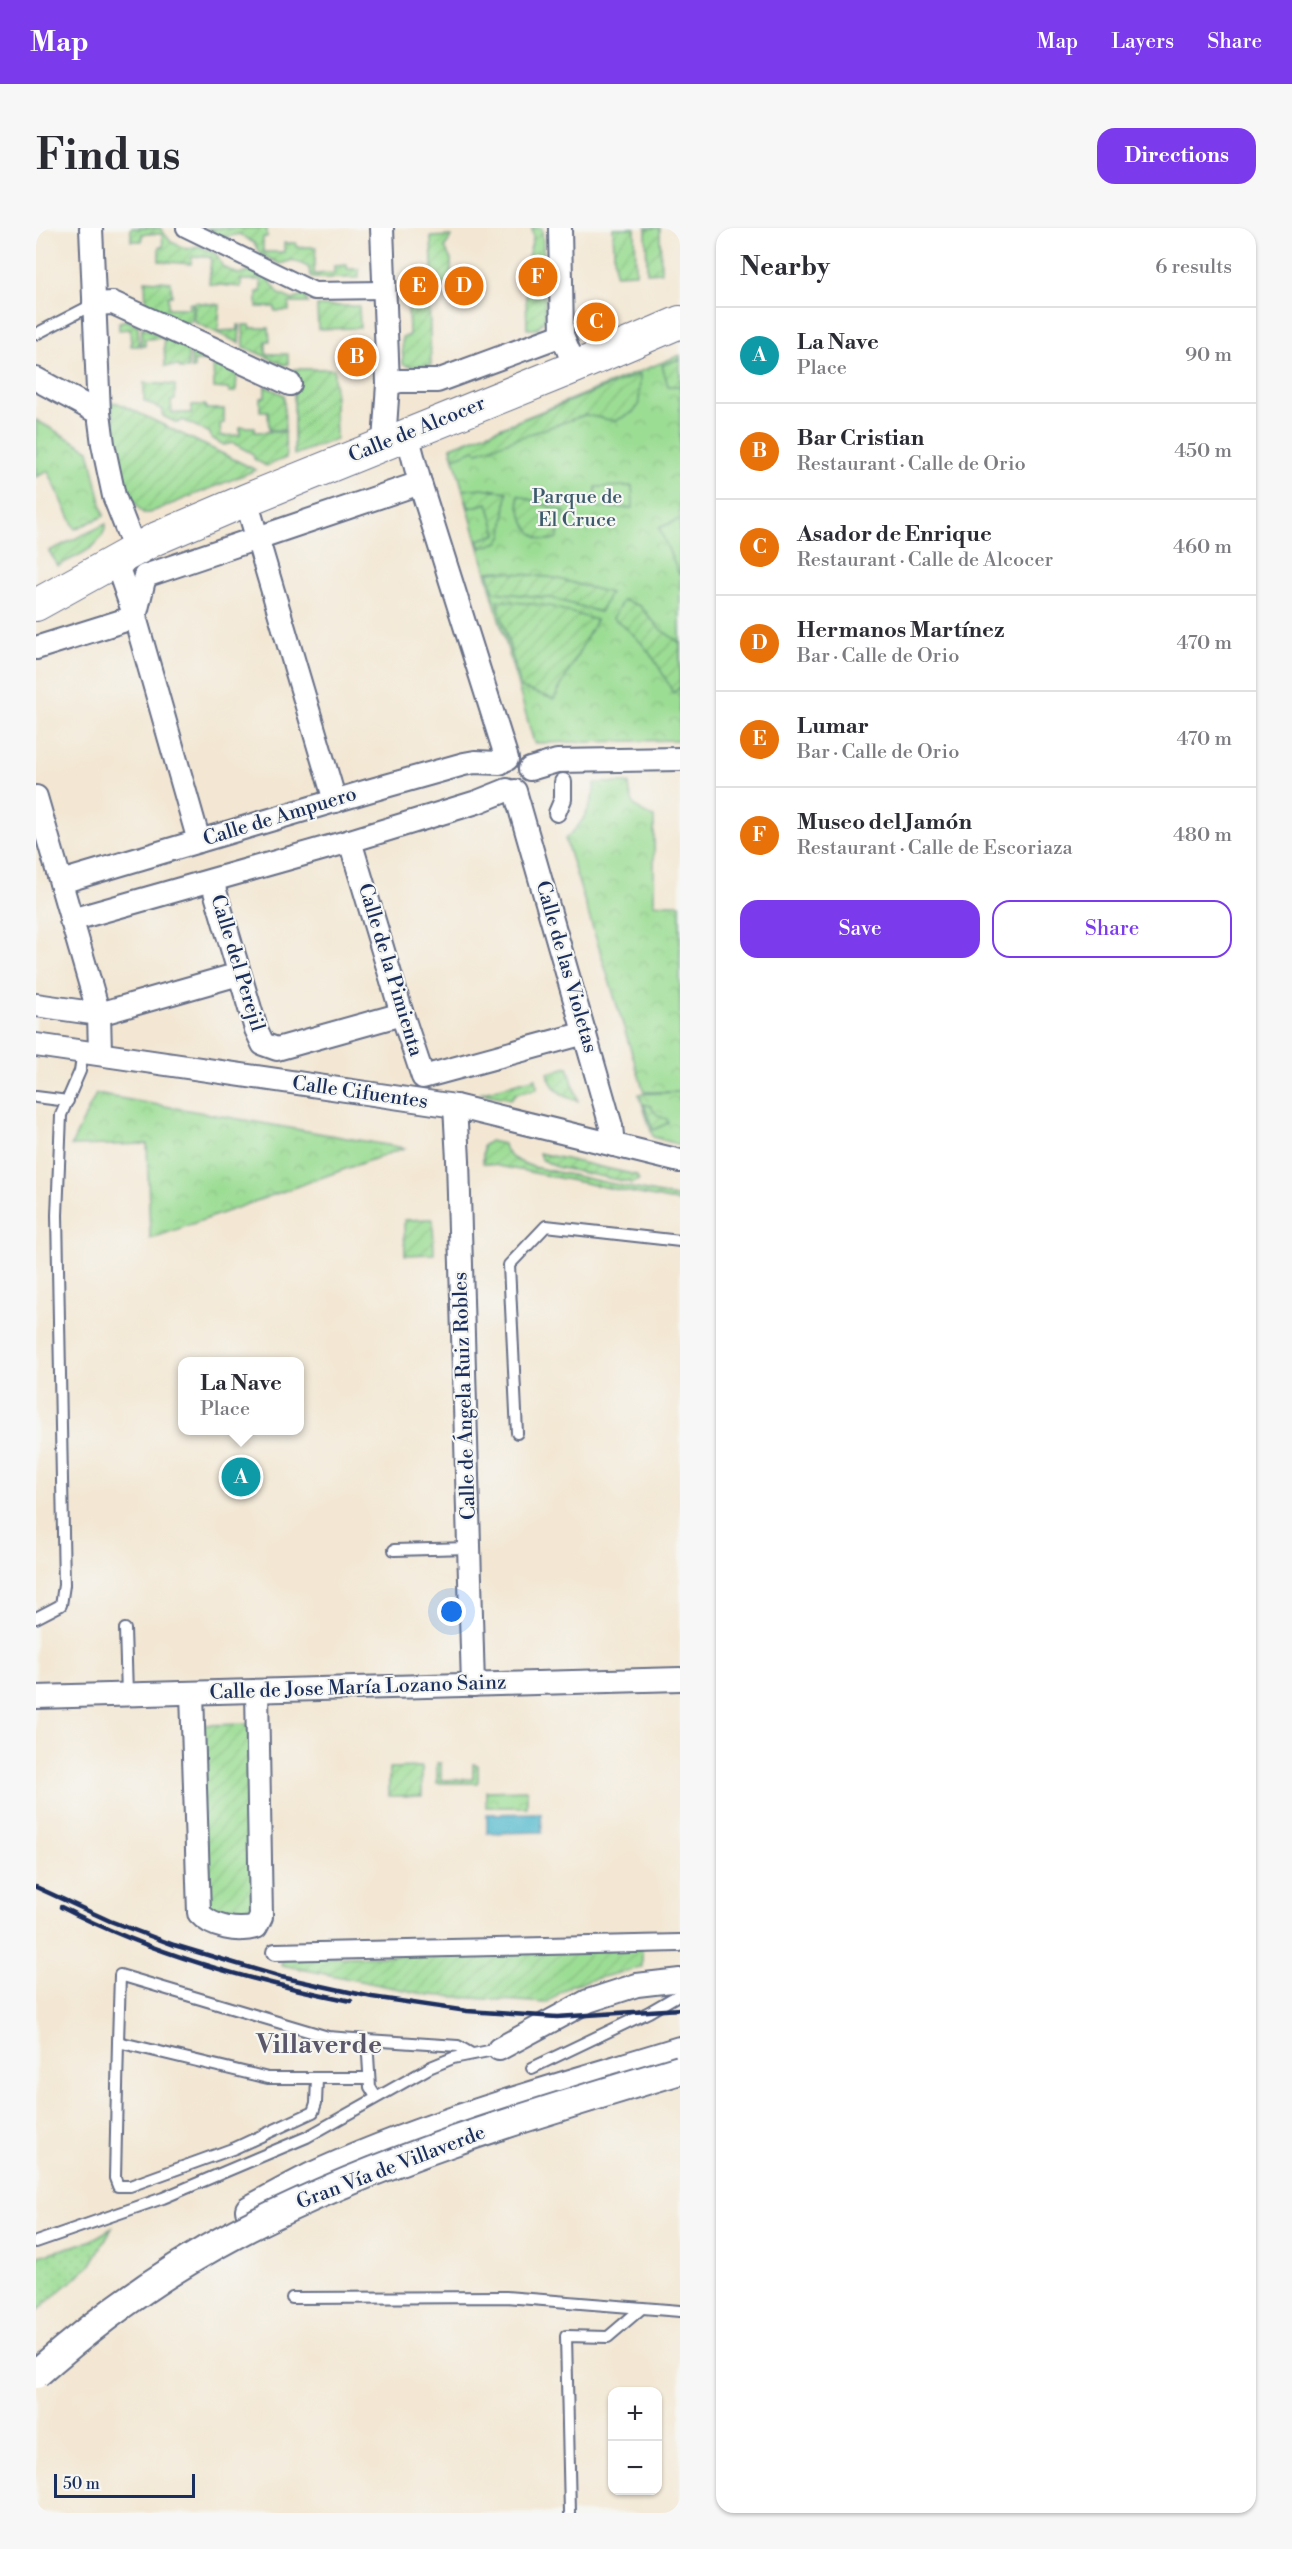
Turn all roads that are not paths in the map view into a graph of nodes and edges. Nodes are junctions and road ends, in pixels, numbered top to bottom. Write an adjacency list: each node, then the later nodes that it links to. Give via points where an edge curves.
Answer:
1 (91, 228): 6 (street)
2 (185, 228): 5 (street, via 314,291)
3 (382, 228): 5 (street)
4 (560, 228): 9 (street)
5 (383, 290): 13 (street)
6 (94, 304): 8 (lane); 12 (street, via 113,303); 14 (street)
7 (680, 322): 10 (main road, Calle de Alcocer)
8 (36, 334)
9 (562, 335): 10 (street); 13 (street, via 437,381)
10 (575, 367): 15 (main road, Calle de Alcocer)
11 (36, 379): 14 (street)
12 (290, 384)
13 (388, 384): 15 (street)
14 (99, 412): 19 (street, via 114,496)
15 (396, 438): 16 (street); 17 (main road, Calle de Alcocer)
16 (420, 483): 18 (street, Calle de Alcocer); 24 (street)
17 (246, 500): 18 (street); 19 (main road, Calle de Alcocer)
18 (256, 538): 19 (street, Calle de Alcocer); 28 (street)
19 (137, 557): 20 (main road, Calle de Alcocer); 21 (street); 21 (street)
20 (36, 605)
21 (135, 618): 22 (street); 31 (street)
22 (36, 648)
23 (680, 759): 25 (street, via 557,761)
24 (504, 761): 25 (street, via 512,757 523,760); 27 (street, via 497,778); 28 (street, Calle de Ampuero, via 475,762)
25 (530, 769): 27 (street, via 528,783 520,790)
26 (563, 782): 30 (street, via 563,799)
27 (511, 790): 32 (street, Calle de Ampuero); 40 (street, Calle de las Violetas)
28 (336, 801): 31 (street, Calle de Ampuero)
29 (37, 803): 34 (street)
30 (557, 813)
31 (199, 841): 34 (street, Calle de Ampuero)
32 (350, 841): 33 (street, Calle de Ampuero); 39 (street, Calle de la Pimienta)
33 (212, 881): 35 (street, Calle de Ampuero); 36 (street, Calle del Perejil)
34 (60, 882): 35 (street)
35 (72, 920): 38 (street)
36 (239, 974): 38 (street); 39 (street, Calle del Perejil, via 263,1044 277,1049)
37 (36, 1005): 38 (street)
38 (99, 1014): 42 (street)
39 (402, 1014): 40 (street, Calle de la Pimienta, via 423,1077)
40 (585, 1033): 46 (street, Calle de las Violetas)
41 (36, 1045): 42 (street, Calle Cifuentes)
42 (92, 1052): 44 (lane); 45 (street, Calle Cifuentes)
43 (36, 1097): 44 (lane)
44 (68, 1101): 52 (lane, via 60,1115 57,1215 64,1585 60,1605)
45 (455, 1106): 46 (street, Calle Cifuentes); 50 (street, Calle de Ángela Ruiz Robles)
46 (613, 1145): 47 (street, Calle Cifuentes)
47 (680, 1161)
48 (680, 1241): 49 (lane, via 546,1226 509,1265)
49 (517, 1433)
50 (469, 1548): 51 (lane); 55 (street, Calle de Ángela Ruiz Robles)
51 (394, 1550)
52 (36, 1618)
53 (125, 1629): 58 (lane)
54 (680, 1679): 55 (street, Calle de Jose María Lozano Sainz)
55 (473, 1685): 56 (street, Calle de Jose María Lozano Sainz)
56 (257, 1691): 57 (street, Calle de Jose María Lozano Sainz); 57 (street, via 261,1917 256,1928 242,1931 206,1921 199,1913)
57 (192, 1693): 58 (street, Calle de Jose María Lozano Sainz)
58 (127, 1694): 59 (street, Calle de Jose María Lozano Sainz)
59 (36, 1697)
60 (680, 1942): 61 (street)
61 (275, 1952)
62 (680, 1980): 66 (street, via 637,1985 588,2001)
63 (680, 1994): 69 (lane)
64 (367, 2040): 65 (lane, via 328,2037 120,1975); 68 (lane, via 458,2046); 71 (lane)
65 (118, 2042): 72 (lane, via 268,2078); 72 (lane, via 118,2186 130,2186 236,2148 313,2112)
66 (499, 2049): 68 (lane)
67 (680, 2051): 78 (street, Gran Vía de Villaverde, via 405,2139 311,2178 158,2261)
68 (472, 2054): 73 (lane, via 431,2067)
69 (532, 2068)
70 (680, 2070): 79 (street, Gran Vía de Villaverde, bridge, via 380,2168 285,2209 162,2278 93,2326)
71 (369, 2078): 72 (lane); 73 (lane)
72 (317, 2079)
73 (376, 2097): 74 (lane, via 297,2141 163,2198)
74 (36, 2242)
75 (292, 2298): 76 (lane, via 506,2296)
76 (642, 2308): 77 (lane); 80 (lane, via 608,2337 566,2336)
77 (680, 2311)
78 (36, 2352)
79 (36, 2374)
80 (570, 2513)

